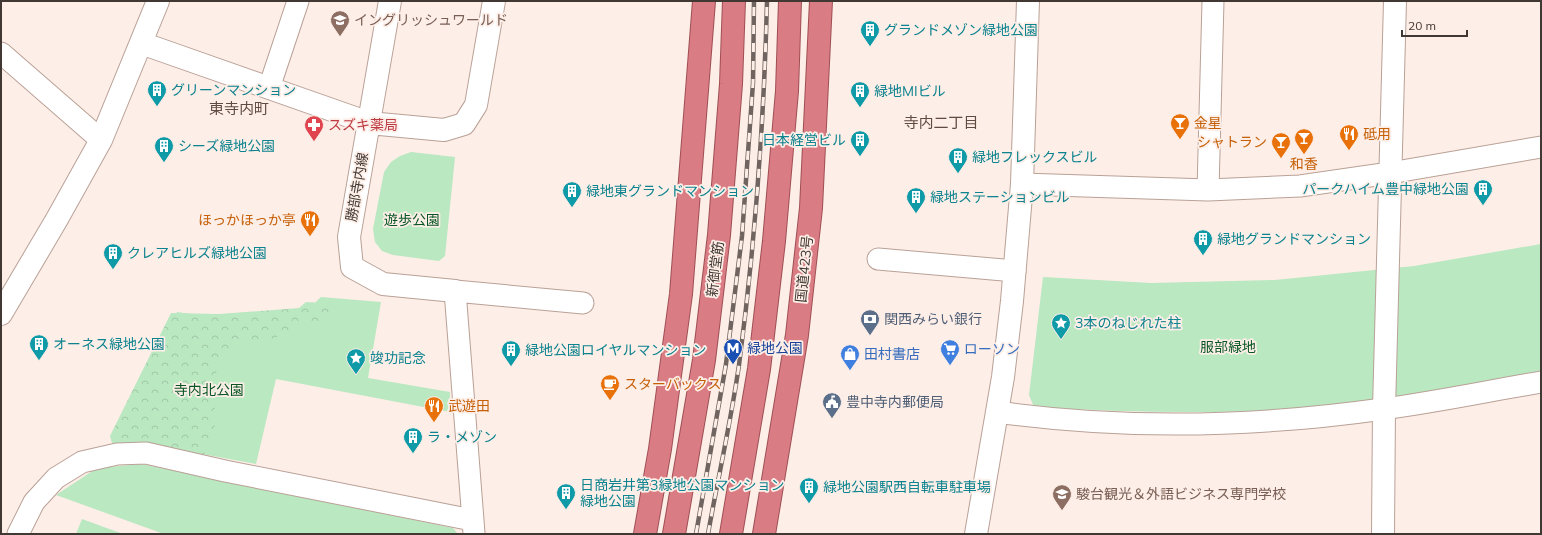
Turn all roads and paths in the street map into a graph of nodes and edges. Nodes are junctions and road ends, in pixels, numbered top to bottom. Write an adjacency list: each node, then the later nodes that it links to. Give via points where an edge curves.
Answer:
1 (158, 1): 12 (street)
2 (298, 1): 14 (street)
3 (390, 1): 15 (street, 勝部寺内線)
4 (494, 1): 15 (street, via 476,106 464,124 444,130)
5 (704, 1): 31 (highway, via 681,294 660,449)
6 (734, 1): 32 (highway, 新御堂筋, via 731,84 719,235 704,360)
7 (790, 1): 33 (highway, via 787,91 774,248 760,369)
8 (821, 1): 34 (highway, 国道423号, via 811,208 797,335)
9 (1028, 1): 19 (street)
10 (1212, 1): 20 (street)
11 (1395, 1): 18 (street)
12 (142, 43): 14 (street); 16 (street)
13 (1, 53): 16 (street)
14 (269, 88): 15 (street)
15 (369, 123): 23 (street, 勝部寺内線, via 349,237 352,267 383,284)
16 (101, 140): 25 (street, via 58,219)
17 (1541, 147): 18 (street)
18 (1390, 173): 20 (street, via 1300,186); 27 (street)
19 (1022, 184): 20 (street); 22 (street)
20 (1208, 190)
21 (878, 259): 22 (street)
22 (1015, 271): 28 (street)
23 (455, 291): 24 (street); 29 (street)
24 (583, 303)
25 (1, 314)
26 (1541, 382): 27 (street)
27 (1384, 409): 28 (street, via 1224,424 1126,424); 36 (street)
28 (997, 412): 35 (street)
29 (473, 527): 30 (street, via 146,453 117,454 82,462 56,478 34,502)
30 (18, 534)
31 (645, 534)
32 (674, 534)
33 (731, 534)
34 (764, 534)
35 (976, 534)
36 (1383, 534)

